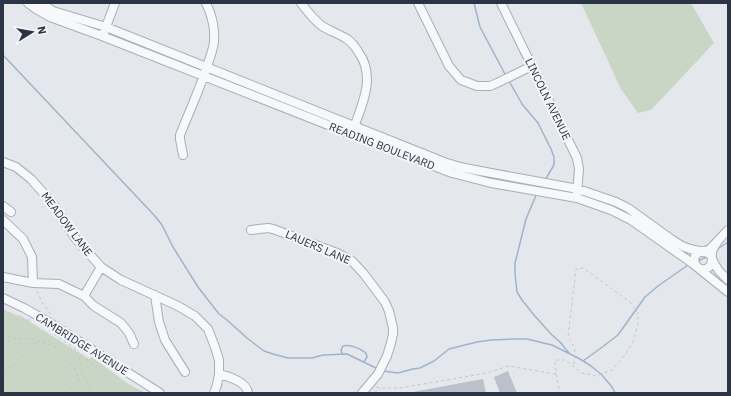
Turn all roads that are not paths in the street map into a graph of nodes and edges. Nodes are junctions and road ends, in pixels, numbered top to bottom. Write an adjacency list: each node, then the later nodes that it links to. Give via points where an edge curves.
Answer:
1 (28, 3): 9 (street, READING BOULEVARD, via 50,17)
2 (40, 3): 8 (street, READING BOULEVARD, via 53,11)
3 (115, 3): 8 (street)
4 (206, 3): 11 (street, via 214,31)
5 (301, 3): 13 (street, via 322,25 348,40 365,63 366,89)
6 (418, 3): 10 (street, via 449,66 461,80 477,86 490,86)
7 (501, 3): 10 (street, LINCOLN AVENUE)
8 (106, 27): 9 (street); 11 (street, READING BOULEVARD)
9 (102, 36): 12 (street, READING BOULEVARD)
10 (532, 66): 17 (street, LINCOLN AVENUE, via 577,158 580,169)
11 (207, 67): 12 (street); 13 (street, READING BOULEVARD)
12 (204, 76): 14 (street, READING BOULEVARD); 15 (street, via 180,135)
13 (354, 125): 14 (street); 17 (street, READING BOULEVARD, via 460,167)
14 (351, 134): 18 (street, READING BOULEVARD, via 452,173 491,183)
15 (183, 155)
16 (3, 162): 27 (street, MEADOW LANE, via 16,167 31,179)
17 (578, 189): 18 (street, LINCOLN AVENUE); 25 (street, READING BOULEVARD, via 628,208 682,246)
18 (577, 198): 28 (street, READING BOULEVARD, via 626,217)
19 (3, 206): 20 (street)
20 (11, 212)
21 (3, 220): 31 (street, via 23,239 32,257)
22 (251, 230): 39 (street, LAUERS LANE, via 273,229 352,260 382,297 389,312 393,334 384,362)
23 (728, 230): 24 (street)
24 (718, 241): 25 (street); 26 (street)
25 (704, 252): 26 (street, READING BOULEVARD); 28 (street, via 695,258)
26 (712, 258): 28 (street, via 709,268); 30 (street, READING BOULEVARD)
27 (101, 268): 33 (street); 34 (street, MEADOW LANE)
28 (698, 268): 32 (street, READING BOULEVARD)
29 (3, 277): 31 (street)
30 (728, 280)
31 (33, 283): 33 (street, via 59,284)
32 (728, 292)
33 (84, 296): 36 (street, via 94,306 121,323)
34 (155, 296): 37 (street, via 165,340); 38 (street, MEADOW LANE, via 196,316 208,329 219,360)
35 (3, 298): 40 (street, CAMBRIDGE AVENUE, via 47,321)
36 (134, 344)
37 (185, 372)
38 (219, 374): 41 (street, MEADOW LANE); 42 (street, via 231,377 247,387)
39 (365, 390)
40 (160, 393)
41 (214, 393)
42 (248, 393)

